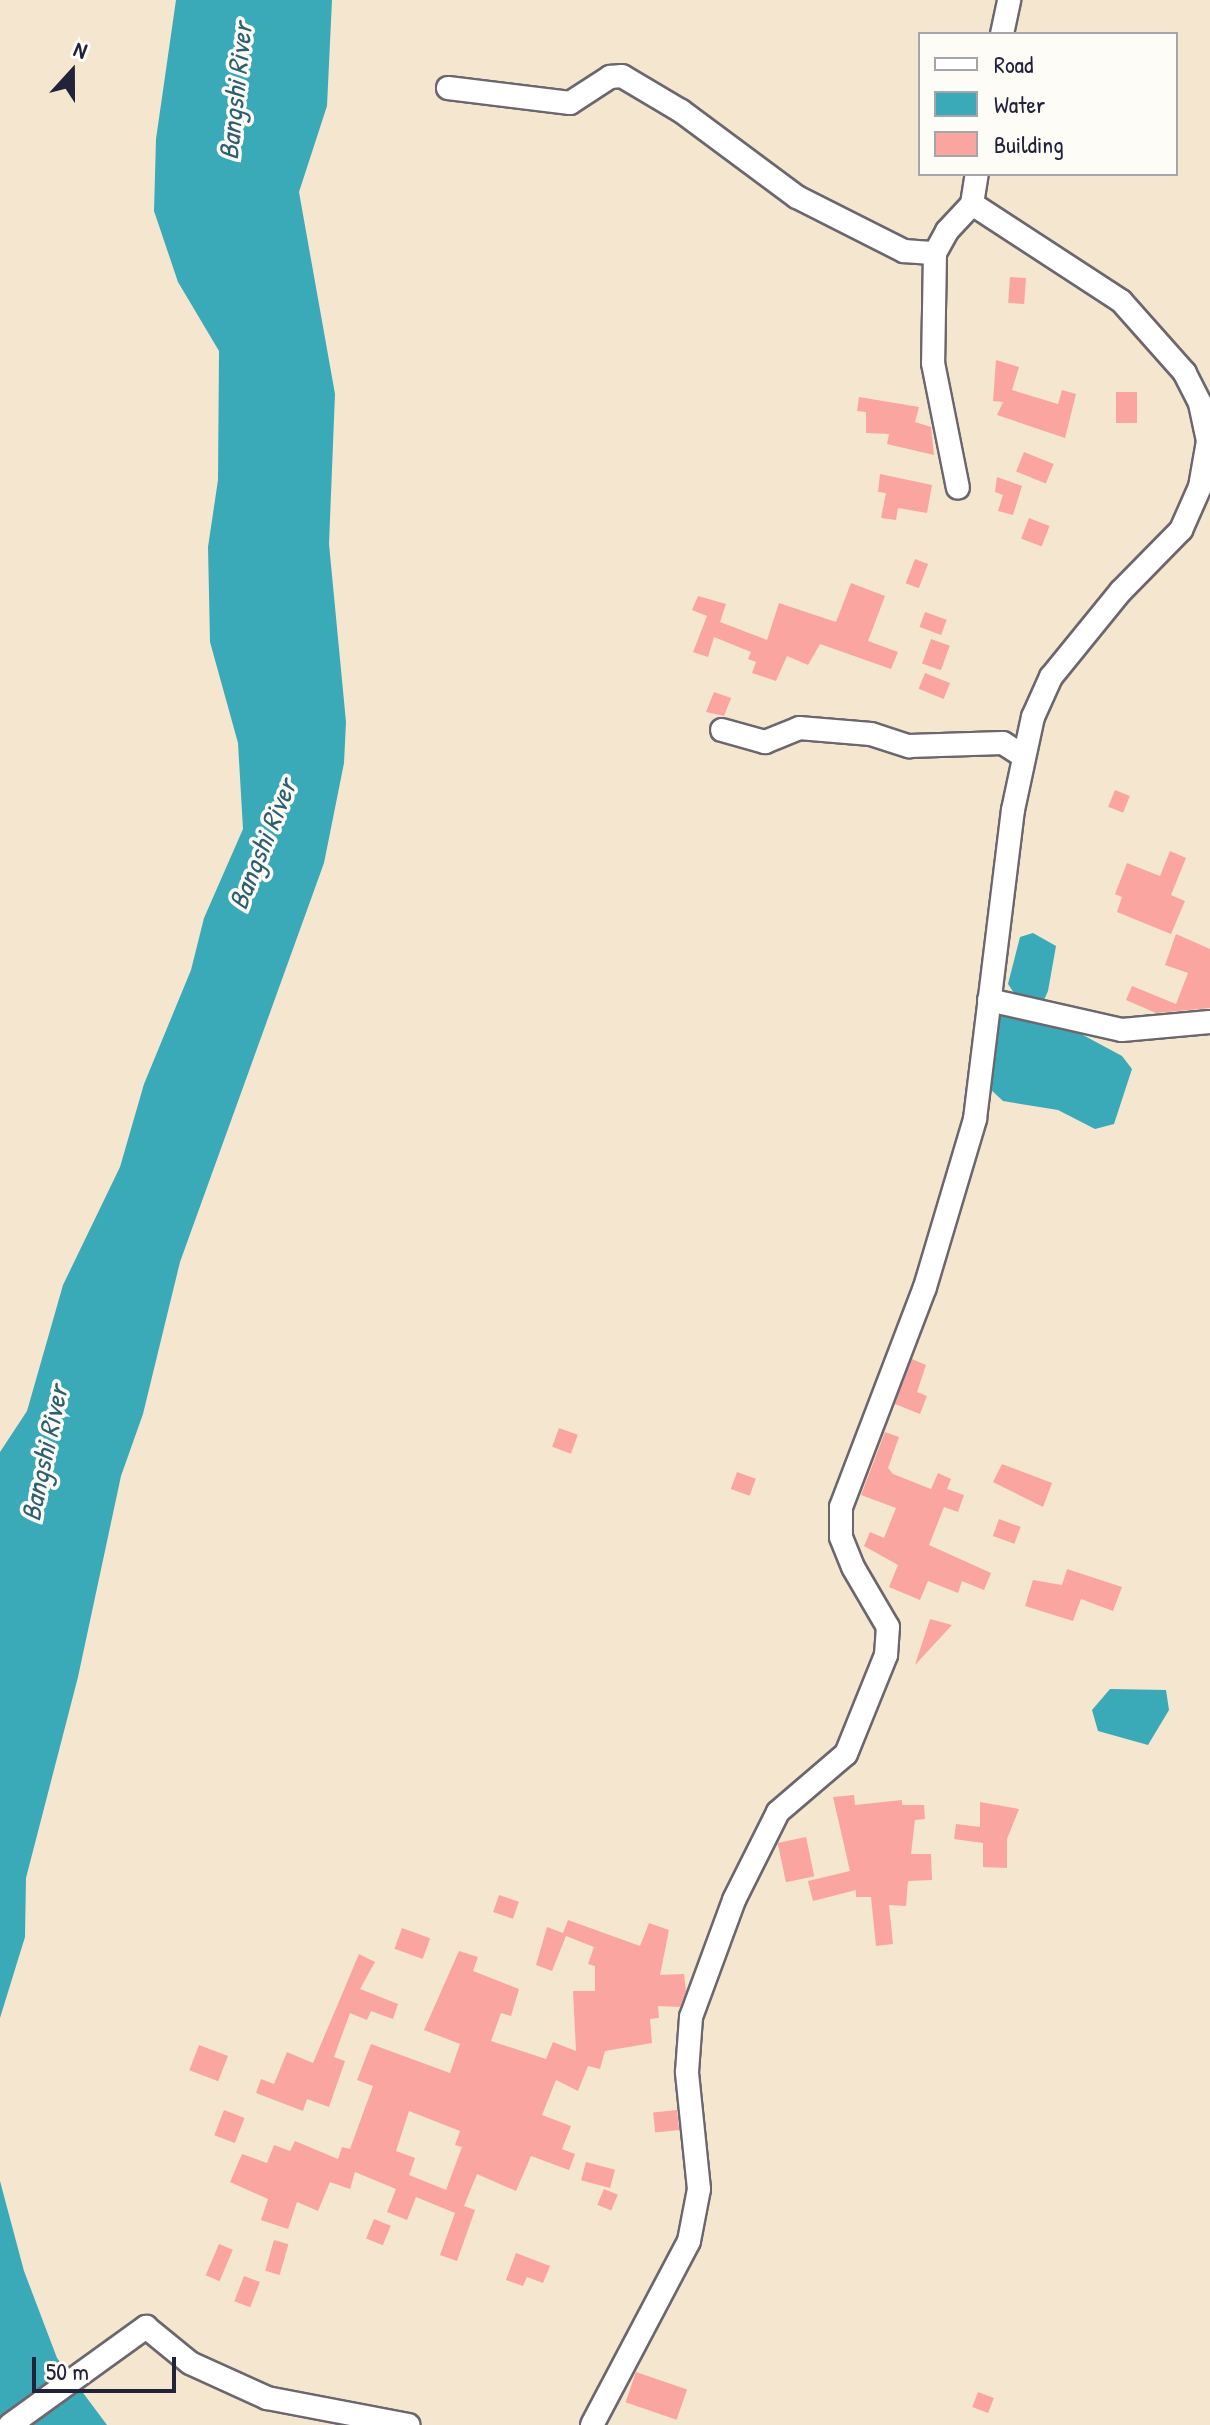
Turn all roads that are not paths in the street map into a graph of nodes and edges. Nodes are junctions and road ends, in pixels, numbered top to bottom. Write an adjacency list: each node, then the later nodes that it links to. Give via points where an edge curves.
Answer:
1 (1009, 0): 2 (street)
2 (1002, 32)
3 (448, 88): 6 (street, via 570,103 610,77 622,76 681,111 797,197 904,251)
4 (977, 176): 5 (street)
5 (972, 204): 6 (street); 9 (street, via 1121,301 1142,322 1185,373 1200,403 1208,441 1200,487 1181,530 1121,591 1051,677)
6 (935, 253): 7 (street, via 933,363)
7 (958, 488)
8 (722, 730): 9 (street, via 765,742 799,728 871,734 909,746 1003,743)
9 (1023, 756): 10 (street)
10 (989, 1000): 11 (street, via 1122,1030); 14 (street, via 975,1119 960,1180 841,1507 841,1537 888,1627 878,1684 846,1754 778,1812 734,1900 691,2017 687,2072 699,2189 689,2241)
11 (1210, 1022)
12 (10, 2425): 13 (street, via 146,2327 190,2363 267,2398)
13 (408, 2425)
14 (592, 2425)

